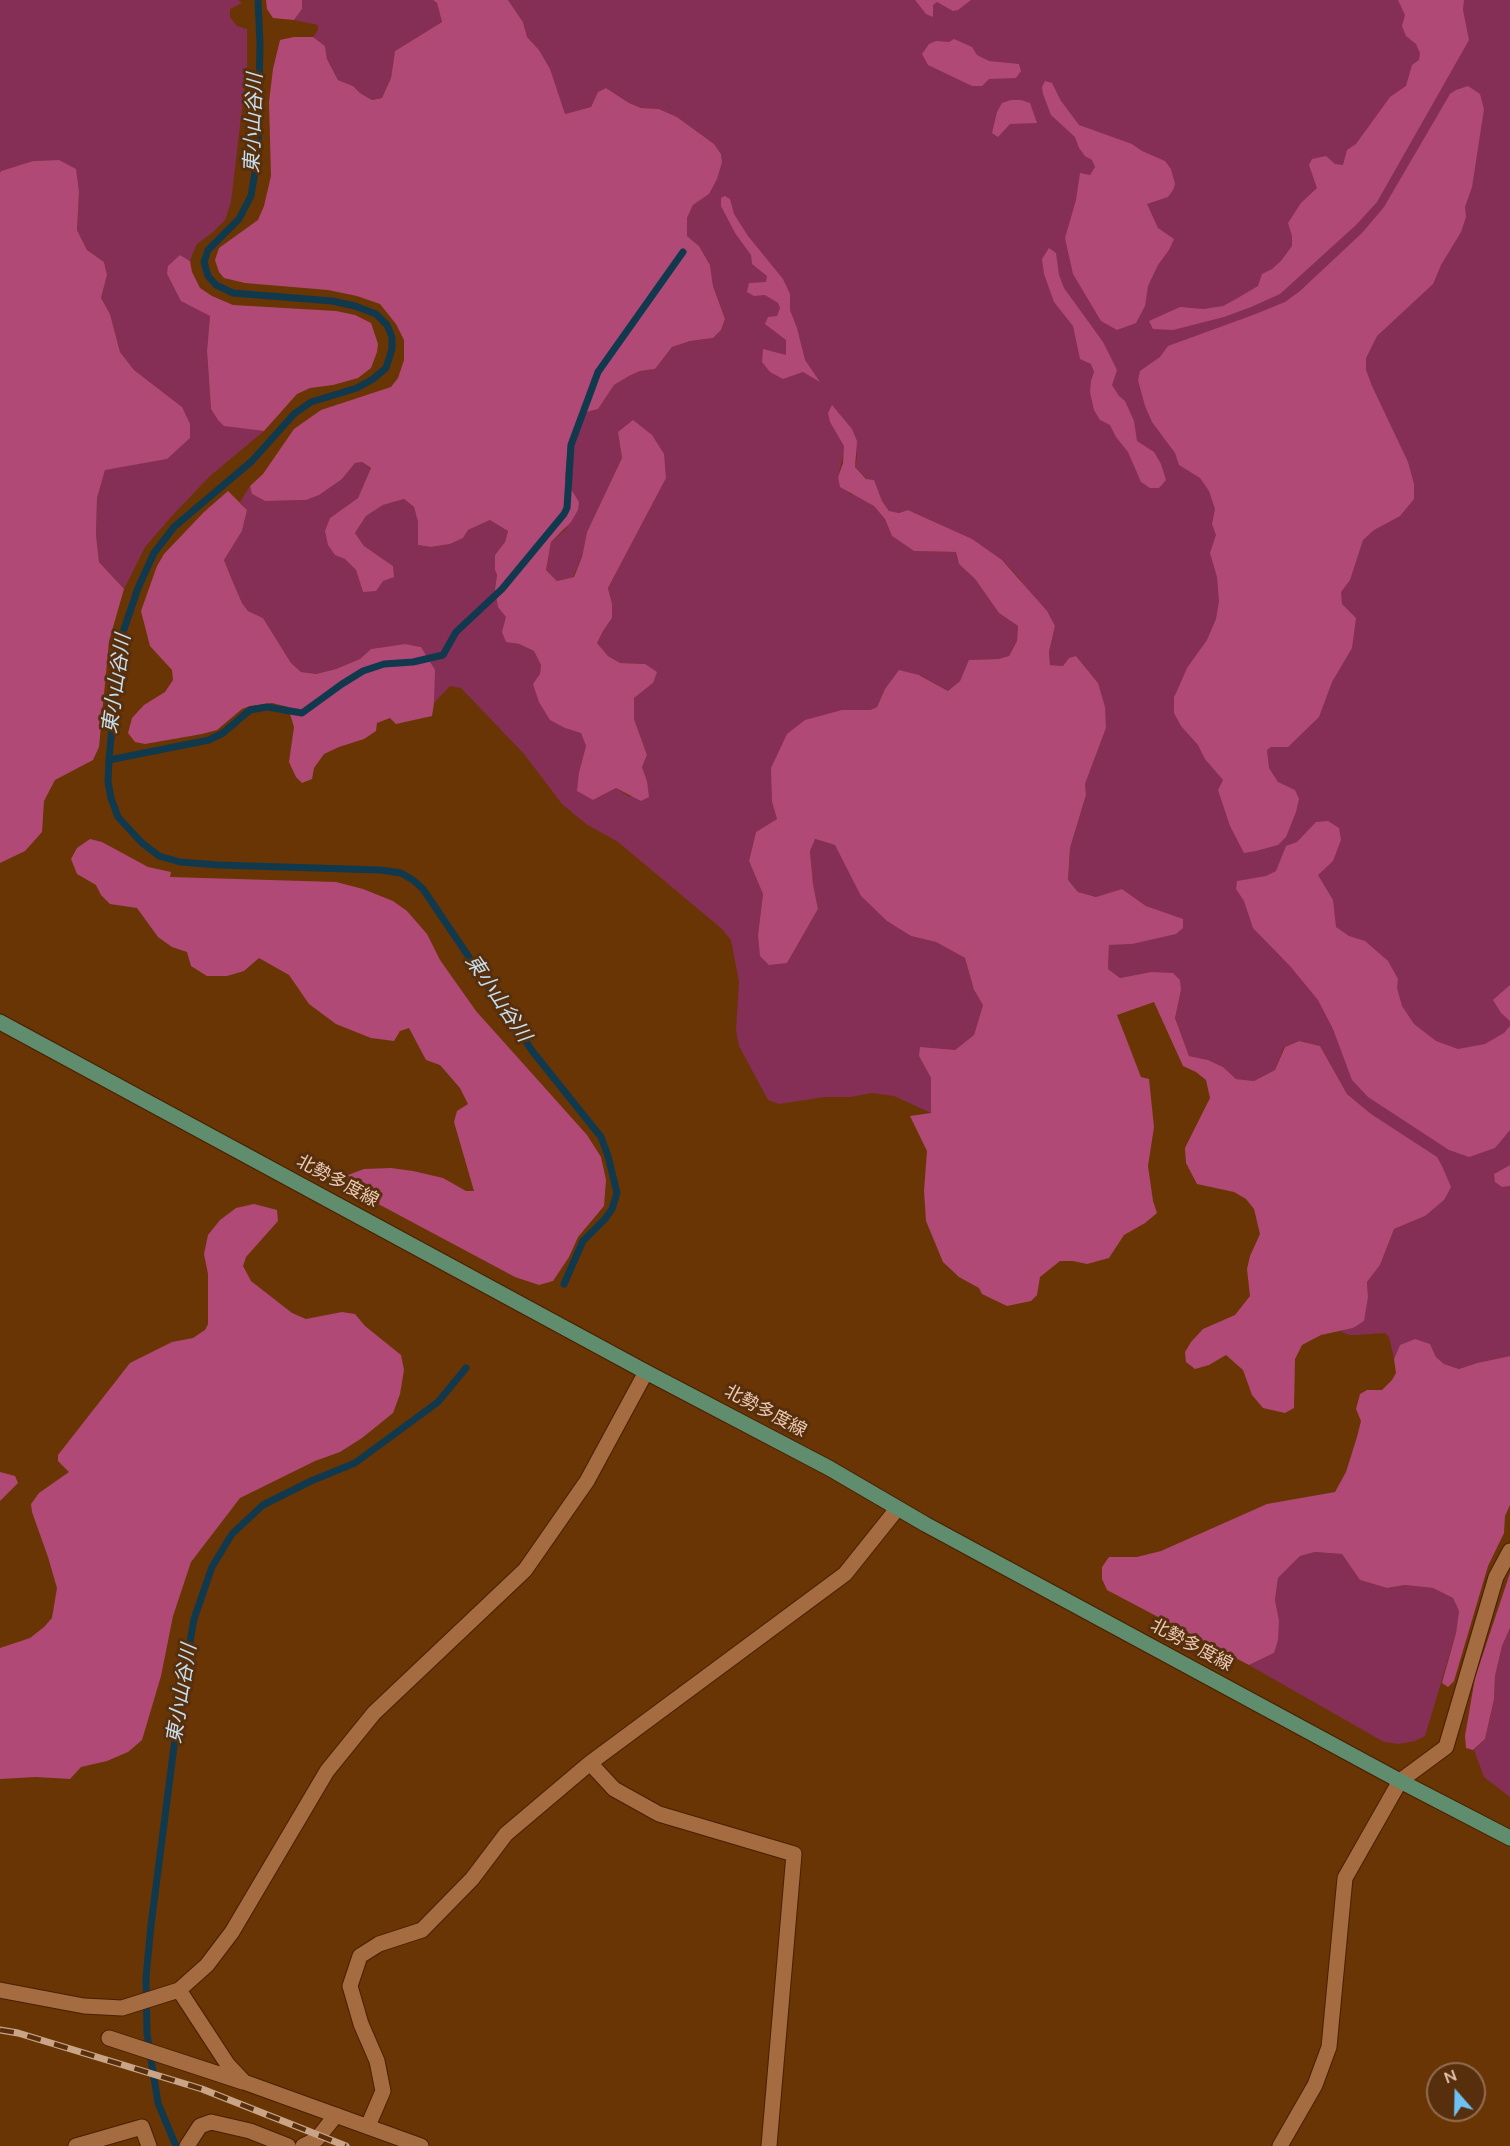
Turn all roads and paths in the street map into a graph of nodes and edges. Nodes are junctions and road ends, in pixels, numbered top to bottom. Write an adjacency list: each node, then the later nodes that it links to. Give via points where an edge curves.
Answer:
1 (0, 1022): 2 (main road, 北勢多度線)
2 (646, 1372): 3 (main road, 北勢多度線, via 829,1468); 9 (street, via 587,1481 525,1570 374,1713 327,1771 232,1932 207,1965)
3 (897, 1509): 5 (street, via 845,1574); 6 (main road, 北勢多度線)
4 (1510, 1551): 6 (street, via 1496,1577 1446,1747)
5 (590, 1763): 13 (street, via 506,1834 472,1879 422,1930 380,1944 360,1956 350,1986 377,2061 383,2091); 20 (street, via 614,1789 659,1814 794,1854)
6 (1400, 1781): 7 (main road, 北勢多度線); 21 (street, via 1345,1878 1329,2047 1315,2085)
7 (1510, 1838)
8 (0, 1990): 9 (street, via 84,2006 122,2008)
9 (179, 1990): 11 (street, via 228,2065)
10 (109, 2038): 11 (street)
11 (244, 2082): 12 (street)
12 (336, 2115): 13 (street); 18 (street, via 317,2139)
13 (368, 2126): 19 (street)
14 (76, 2146): 15 (street, via 142,2127)
15 (149, 2146)
16 (188, 2146): 17 (street, via 200,2126 211,2122 250,2131)
17 (288, 2146)
18 (303, 2146)
19 (421, 2146)
20 (769, 2146)
21 (1280, 2146)

